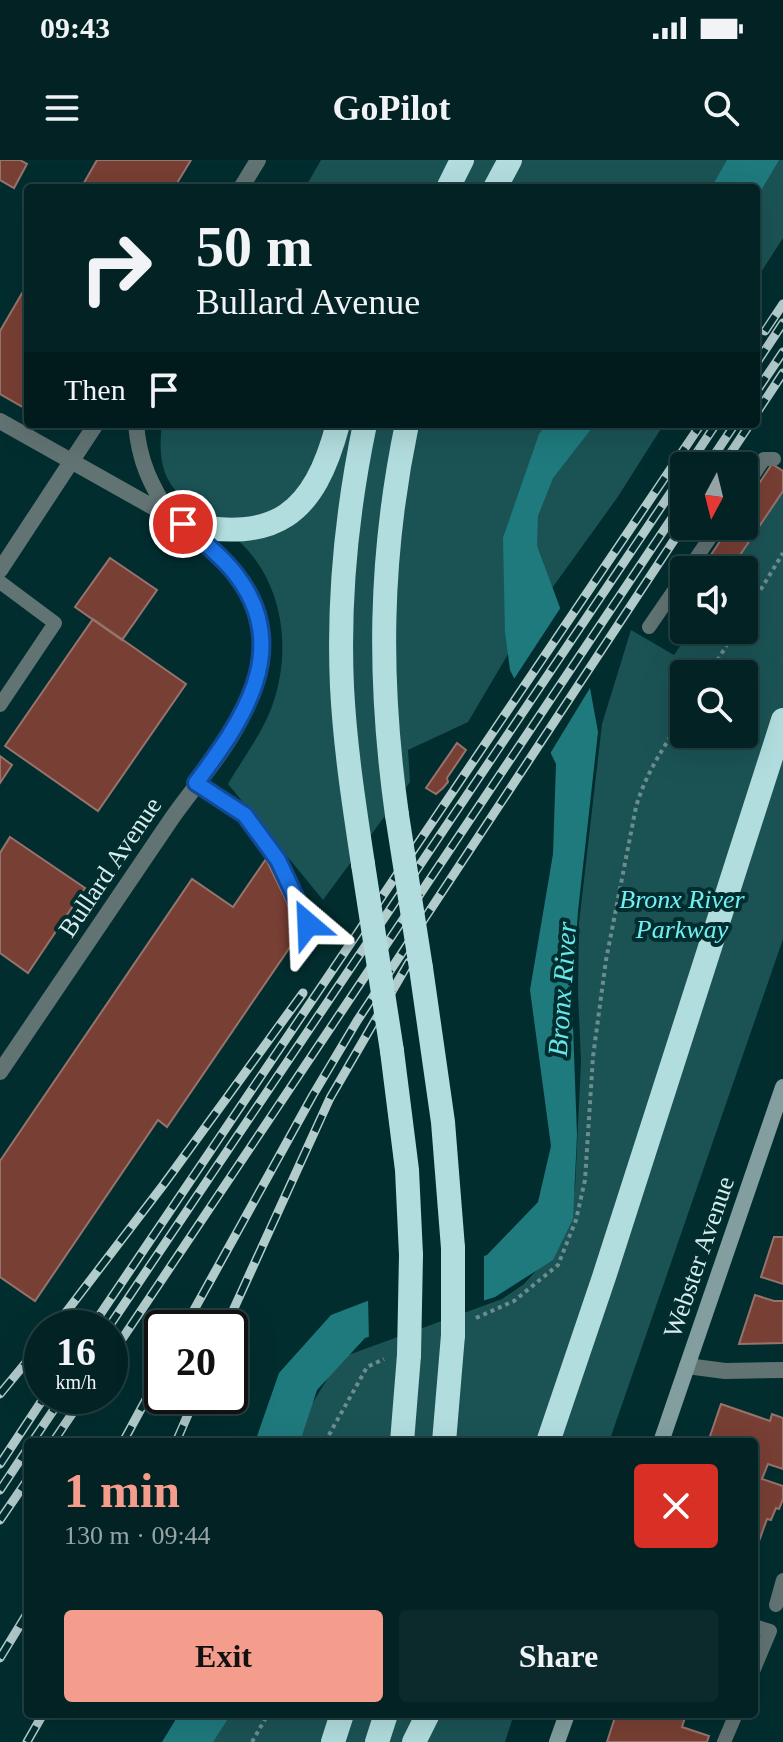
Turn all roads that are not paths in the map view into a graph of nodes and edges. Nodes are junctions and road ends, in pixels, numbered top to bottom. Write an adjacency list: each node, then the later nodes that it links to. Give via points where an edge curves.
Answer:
1 (258, 160): 4 (street)
2 (462, 160): 5 (highway)
3 (510, 160): 6 (highway)
4 (243, 184)
5 (450, 184)
6 (497, 184)
7 (0, 421): 14 (street)
8 (94, 428): 14 (street)
9 (136, 428): 16 (street, via 152,488)
10 (337, 428): 16 (highway, via 316,483 299,505 267,527 210,530)
11 (364, 428): 29 (highway, bridge, via 346,550 341,639 345,731 407,1170 411,1255 398,1356)
12 (406, 428): 30 (highway, bridge, via 391,508 383,598 386,726 444,1137 458,1329)
13 (774, 459): 15 (lane, via 764,459)
14 (73, 462): 16 (street); 17 (street)
15 (758, 468)
16 (178, 521): 23 (street, Bullard Avenue, via 238,578 255,608 261,643 258,674 244,714)
17 (0, 570)
18 (0, 582): 21 (lane, via 55,623)
19 (670, 596): 20 (lane)
20 (649, 627)
21 (0, 705)
22 (783, 720): 31 (highway)
23 (196, 783): 24 (lane, via 245,815 278,860); 25 (street, Bullard Avenue)
24 (308, 924)
25 (0, 1072)
26 (783, 1087): 27 (main road, Webster Avenue)
27 (687, 1366): 28 (street); 32 (main road, Webster Avenue)
28 (783, 1370)
29 (402, 1438)
30 (444, 1438)
31 (549, 1438)
32 (662, 1438)
33 (783, 1580): 34 (lane)
34 (776, 1605)
35 (758, 1627): 36 (lane, via 770,1631)
36 (758, 1660)
37 (341, 1718): 42 (highway)
38 (385, 1718): 43 (highway)
39 (426, 1718): 44 (highway)
40 (566, 1718): 45 (main road)
41 (734, 1718): 46 (lane)
42 (333, 1742)
43 (377, 1742)
44 (414, 1742)
45 (557, 1742)
46 (724, 1742)

